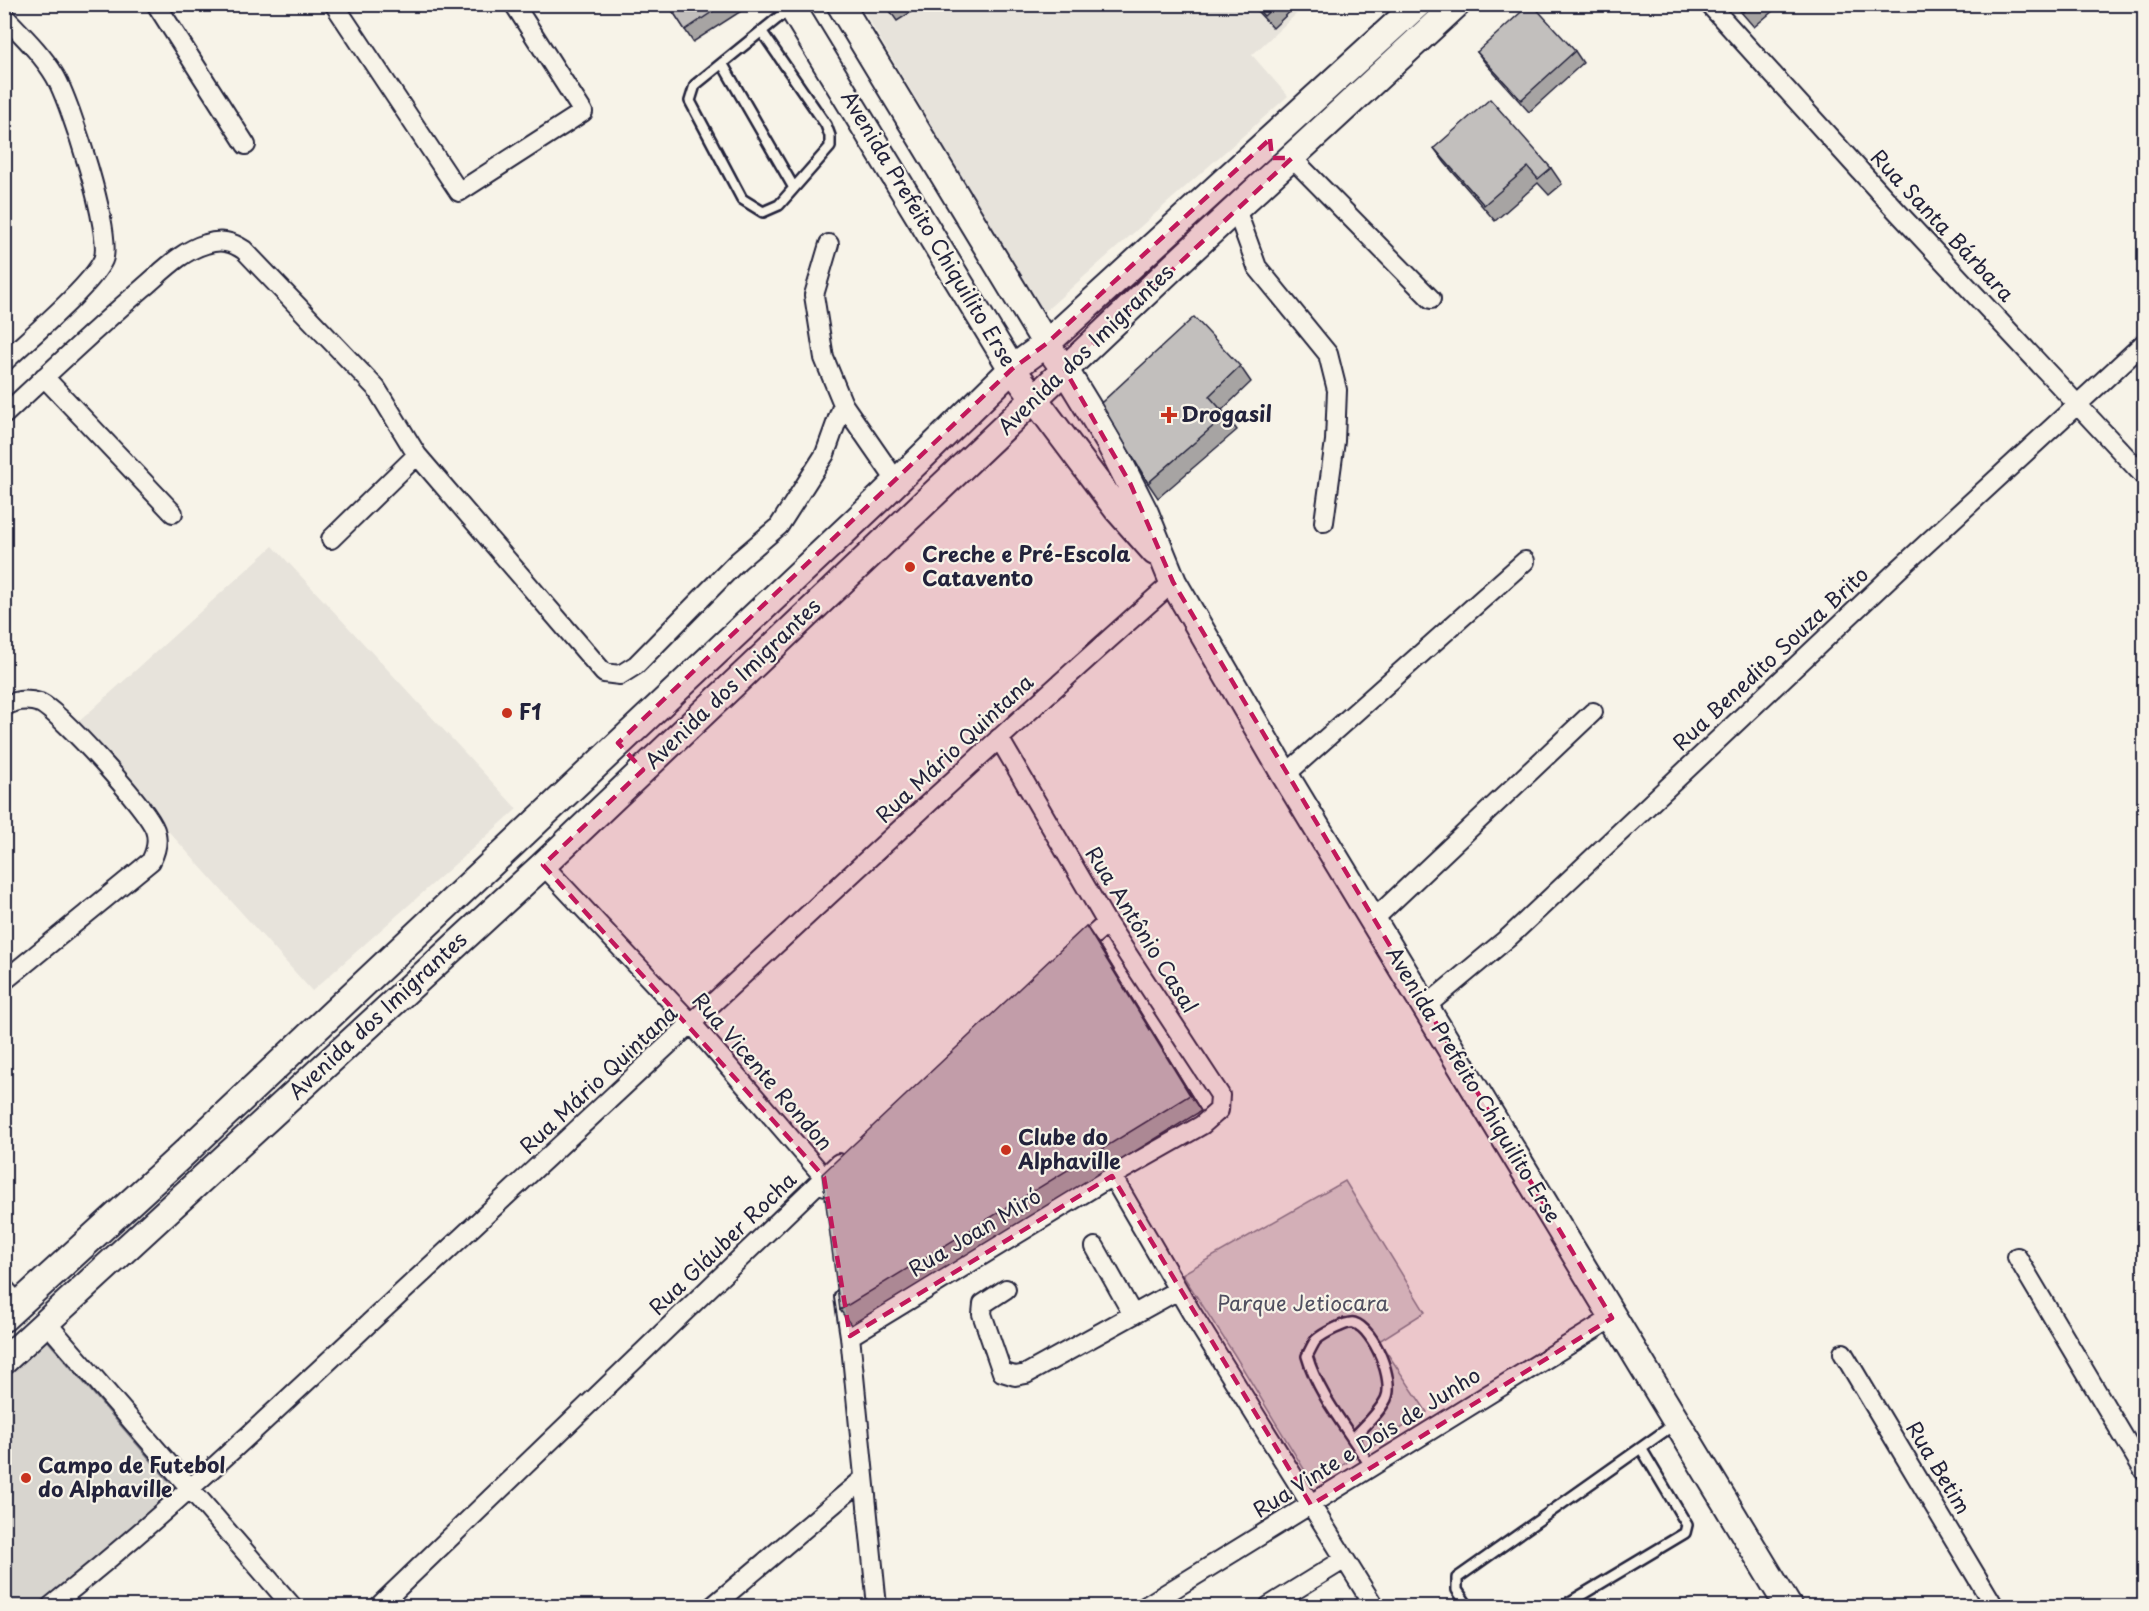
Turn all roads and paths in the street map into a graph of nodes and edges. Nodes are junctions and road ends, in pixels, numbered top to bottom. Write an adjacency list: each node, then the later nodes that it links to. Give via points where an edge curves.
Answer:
1 (156, 4): 13 (street)
2 (334, 4): 3 (street, via 459,192 583,112)
3 (514, 4)
4 (840, 4): 20 (main road, Avenida Prefeito Chiquilito Erse)
5 (1418, 4): 12 (main road, Avenida dos Imigrantes)
6 (1457, 4): 14 (main road, Avenida dos Imigrantes)
7 (1709, 4): 27 (street, Rua Santa Bárbara)
8 (790, 6): 10 (lane); 22 (main road, Avenida Prefeito Chiquilito Erse)
9 (4, 16): 21 (street, via 53,73 69,105 101,219 106,252 84,284)
10 (762, 32): 11 (lane); 15 (lane, via 830,136 830,147)
11 (722, 63): 15 (lane); 15 (lane, via 695,85 690,101 742,199 763,212 779,205)
12 (1270, 139): 14 (main road, via 1272,158); 20 (main road, Avenida dos Imigrantes)
13 (246, 144)
14 (1292, 158): 16 (main road, Avenida dos Imigrantes); 18 (street)
15 (794, 188)
16 (1236, 209): 23 (main road, Avenida dos Imigrantes); 33 (street, via 1257,267 1329,354 1337,390 1335,441)
17 (829, 244): 26 (street, via 814,295 824,358)
18 (1431, 299)
19 (2145, 343): 27 (street, Rua Benedito Souza Brito)
20 (1046, 344): 22 (main road, Avenida dos Imigrantes); 23 (main road, Avenida Prefeito Chiquilito Erse)
21 (4, 362)
22 (1012, 369): 25 (main road, Avenida Prefeito Chiquilito Erse); 31 (main road, Avenida dos Imigrantes)
23 (1065, 370): 25 (main road, Avenida dos Imigrantes); 36 (main road, Avenida Prefeito Chiquilito Erse, via 1130,483)
24 (45, 377): 28 (street); 29 (street, via 92,332 192,249 207,243 233,243 376,388); 32 (street)
25 (1035, 399): 36 (main road, Avenida Prefeito Chiquilito Erse); 41 (main road, Avenida dos Imigrantes)
26 (843, 404): 29 (street, via 825,454 779,526 704,594 636,665 620,675 604,673); 31 (street)
27 (2078, 405): 30 (street, Rua Santa Bárbara); 48 (street, Rua Benedito Souza Brito, via 1509,936)
28 (4, 415)
29 (417, 455): 34 (street)
30 (2145, 476)
31 (897, 482): 40 (main road, Avenida dos Imigrantes)
32 (173, 513)
33 (1324, 522)
34 (331, 539)
35 (1525, 561): 42 (street)
36 (1169, 571): 39 (street, Rua Mário Quintana); 42 (main road, Avenida Prefeito Chiquilito Erse)
37 (4, 707): 47 (street, via 26,700 51,710 147,815 157,842 151,861)
38 (1593, 712): 44 (street)
39 (999, 738): 45 (street, Rua Antônio Casal); 49 (street, Rua Mário Quintana)
40 (618, 743): 41 (main road); 60 (main road, Avenida dos Imigrantes, via 178,1159)
41 (643, 770): 43 (main road, Avenida dos Imigrantes)
42 (1285, 775): 44 (main road, Avenida Prefeito Chiquilito Erse)
43 (543, 864): 49 (street, Rua Vicente Rondon); 63 (main road, Avenida dos Imigrantes)
44 (1374, 919): 48 (main road, Avenida Prefeito Chiquilito Erse)
45 (1107, 923): 46 (street); 50 (street, Rua Antônio Casal, via 1220,1095 1219,1110)
46 (1064, 962)
47 (4, 981)
48 (1426, 1006): 62 (main road, Avenida Prefeito Chiquilito Erse)
49 (692, 1024): 53 (street, Rua Vicente Rondon); 73 (street, Rua Mário Quintana)
50 (1186, 1133): 52 (street, Rua Joan Miró)
51 (850, 1153): 53 (street, Rua Gláuber Rocha)
52 (1112, 1176): 59 (street); 64 (street, Rua Joan Miró)
53 (824, 1177): 54 (street, Rua Vicente Rondon); 78 (street, Rua Gláuber Rocha)
54 (829, 1208)
55 (1095, 1247): 61 (street)
56 (2017, 1257): 71 (street)
57 (841, 1283): 64 (street)
58 (1006, 1289): 61 (street, via 983,1304 982,1314 1002,1372 1015,1376 1026,1374)
59 (1178, 1290): 61 (street); 74 (street)
60 (9, 1303)
61 (1133, 1315)
62 (1612, 1318): 67 (main road, Avenida Prefeito Chiquilito Erse); 70 (street, Rua Vinte e Dois de Junho)
63 (46, 1322): 66 (main road, Avenida dos Imigrantes); 73 (street)
64 (850, 1336): 72 (street)
65 (1843, 1353): 87 (street, Rua Betim)
66 (4, 1360)
67 (1676, 1423): 69 (lane); 86 (main road, Avenida Prefeito Chiquilito Erse)
68 (1353, 1438): 68 (lane, via 1311,1370 1307,1356 1317,1339 1349,1323 1357,1324 1373,1344 1390,1387 1386,1400); 70 (lane)
69 (1641, 1448): 84 (lane, via 1457,1578 1457,1590); 85 (lane, via 1687,1525 1685,1533)
70 (1371, 1467): 74 (street, Rua Vinte e Dois de Junho)
71 (2145, 1471)
72 (862, 1480): 79 (street); 80 (street)
73 (190, 1487): 76 (street, Rua Mário Quintana, via 99,1569); 77 (street)
74 (1311, 1505): 75 (street); 81 (street, Rua Vinte e Dois de Junho)
75 (1345, 1559): 82 (street); 83 (street)
76 (51, 1606)
77 (292, 1606)
78 (379, 1606)
79 (713, 1606)
80 (877, 1606)
81 (1146, 1606)
82 (1269, 1606)
83 (1374, 1606)
84 (1468, 1606)
85 (1563, 1606)
86 (1788, 1606)
87 (1994, 1606)

